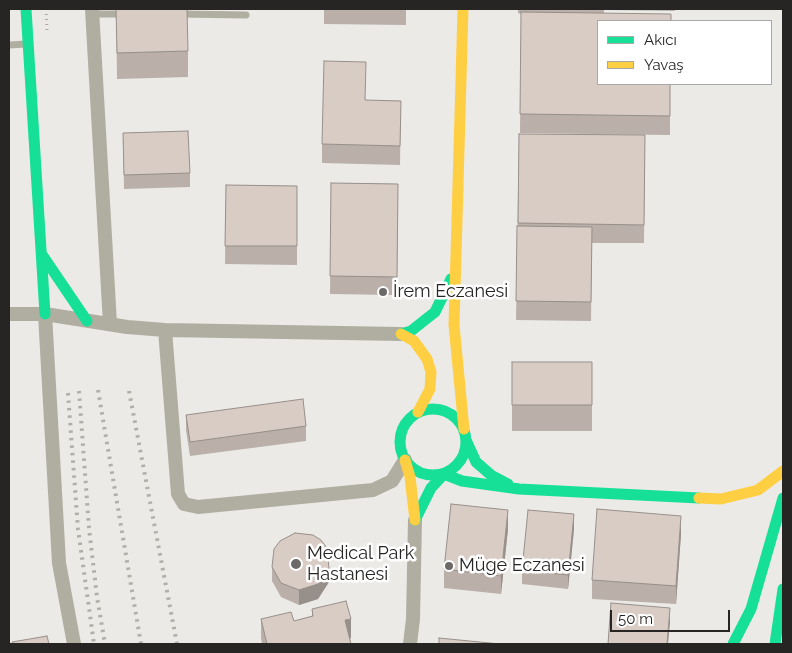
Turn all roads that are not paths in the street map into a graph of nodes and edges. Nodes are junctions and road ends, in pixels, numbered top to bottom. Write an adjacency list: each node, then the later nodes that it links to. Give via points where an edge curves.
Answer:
1 (26, 9): 7 (main road)
2 (463, 9): 10 (main road)
3 (92, 11): 4 (lane); 14 (street)
4 (130, 14)
5 (169, 14): 6 (lane)
6 (246, 15)
7 (27, 44): 8 (lane); 9 (main road)
8 (9, 45)
9 (43, 256): 12 (main road); 13 (main road)
10 (454, 273): 16 (main road, via 435,312 411,331); 18 (main road, via 454,325)
11 (9, 314): 12 (street)
12 (45, 314): 13 (street); 26 (street, via 59,563)
13 (87, 321): 14 (street)
14 (110, 324): 15 (street)
15 (165, 330): 16 (street); 19 (street, via 178,494 184,504 198,507 373,490 392,481)
16 (401, 334): 17 (main road, via 414,341 427,359 431,372 430,389)
17 (418, 412): 18 (main road, via 440,409 458,420); 19 (main road, via 403,428 400,439)
18 (465, 435): 21 (main road, via 466,451 461,461); 22 (main road, via 476,462 491,475)
19 (405, 460): 21 (main road, via 422,473); 24 (main road)
20 (783, 471): 22 (main road, via 758,490 721,499)
21 (444, 474): 22 (main road, via 462,481); 24 (main road, via 431,488)
22 (519, 489)
23 (783, 498): 28 (main road, via 751,609)
24 (415, 520): 27 (street)
25 (783, 589): 29 (main road)
26 (74, 644)
27 (410, 644)
28 (733, 644)
29 (775, 644)

